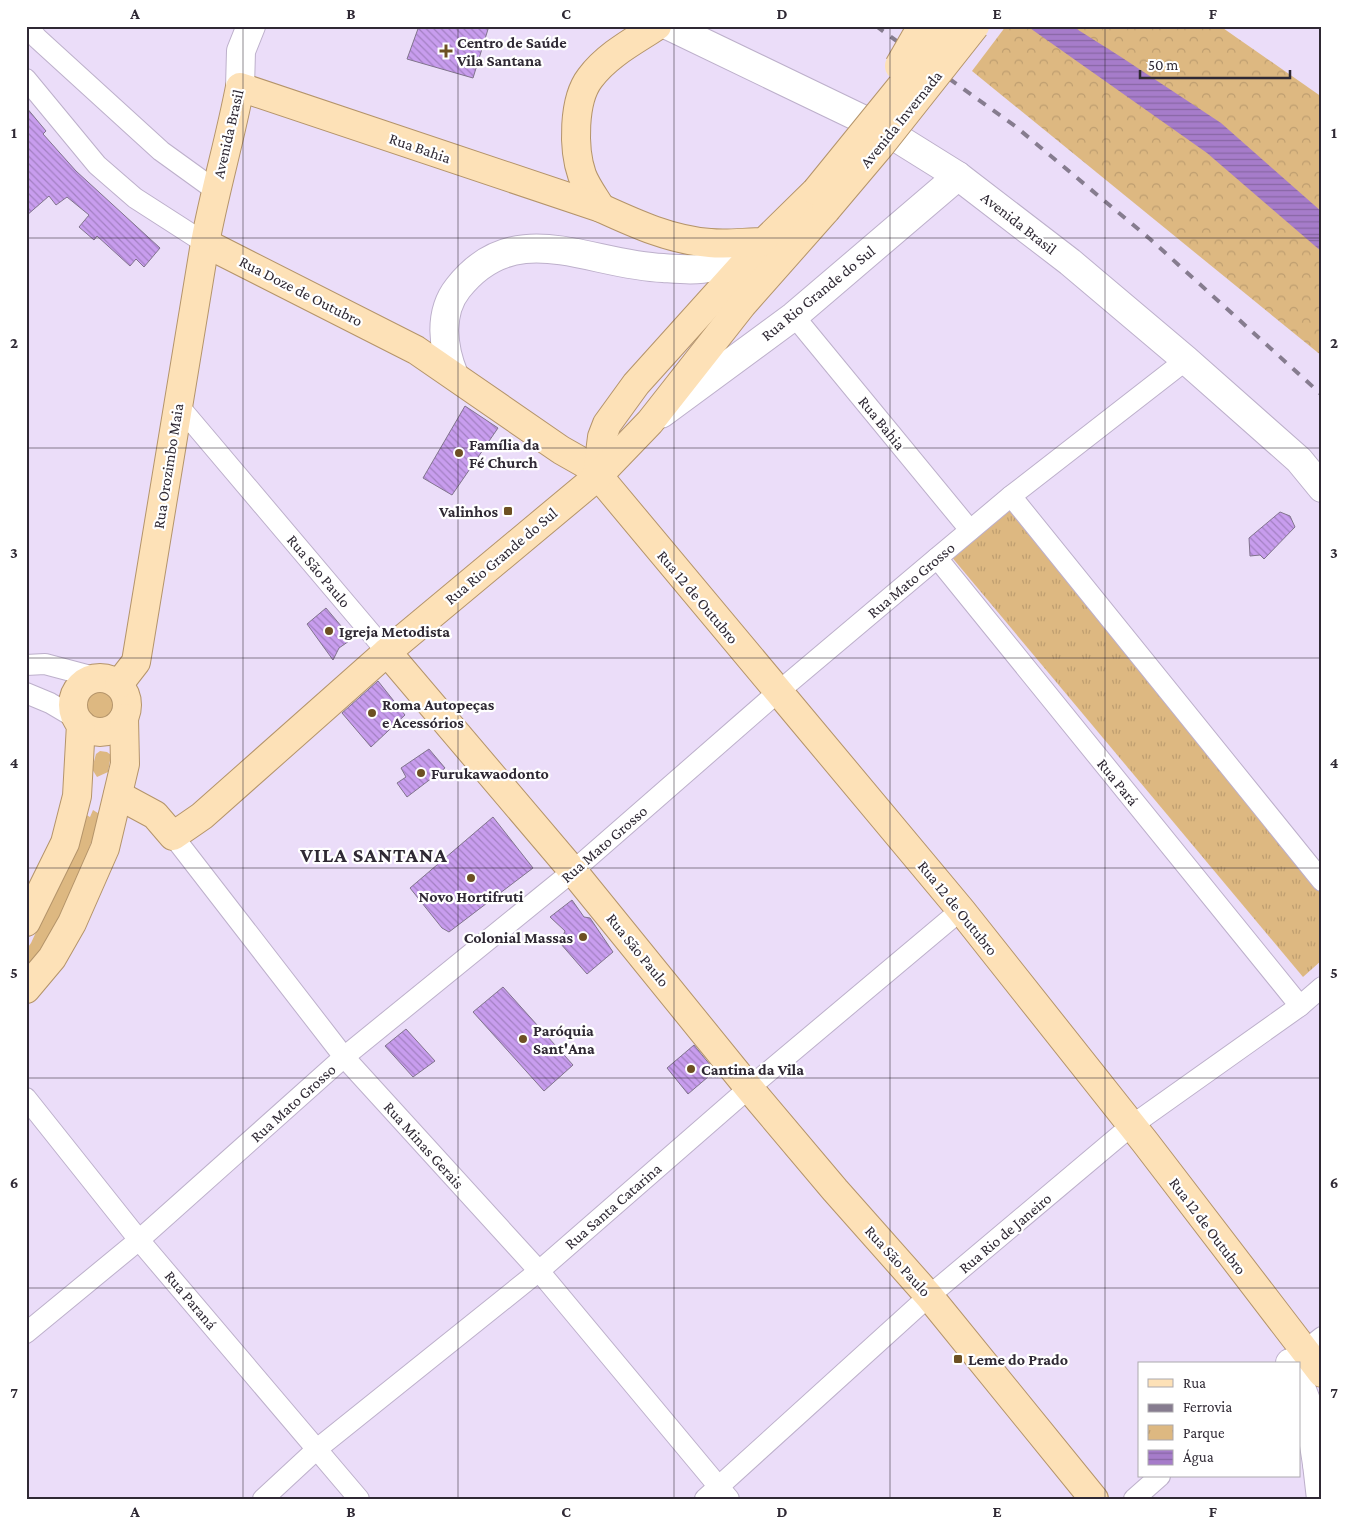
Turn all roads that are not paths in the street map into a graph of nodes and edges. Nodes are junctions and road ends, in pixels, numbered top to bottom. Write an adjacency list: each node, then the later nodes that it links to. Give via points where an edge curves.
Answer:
1 (28, 26): 11 (street, via 37,38 161,151)
2 (251, 26): 9 (main road, Avenida Brasil, via 241,51)
3 (657, 26): 13 (main road, via 617,52 589,79 578,109 576,142 582,175)
4 (669, 26): 10 (main road, Avenida Brasil, via 881,128)
5 (922, 26): 12 (main road, bridge)
6 (950, 26): 12 (main road, Avenida Invernada, bridge)
7 (975, 26): 12 (main road, Avenida Invernada, bridge, via 880,146)
8 (26, 79): 14 (street, Rua Doze de Outubro, via 96,165 134,198)
9 (240, 87): 11 (main road, Avenida Brasil); 13 (main road, Rua Bahia)
10 (958, 176): 16 (main road, Rua Rio Grande do Sul); 17 (main road, Avenida Brasil, via 1070,262)
11 (215, 190): 14 (main road, Avenida Brasil)
12 (818, 196): 15 (main road, via 793,214); 20 (main road, Rua Rio Grande do Sul, via 742,305)
13 (600, 208): 15 (main road, Rua Bahia, via 680,239)
14 (205, 243): 18 (main road, Rua Doze de Outubro, via 337,308 416,350); 19 (main road, Rua Orozimbo Maia)
15 (758, 248): 18 (main road, via 712,267 660,268 534,248 509,251 485,261 454,293 446,315 446,356); 21 (main road, via 636,384 607,424 602,437)
16 (794, 316): 20 (main road, Rua Rio Grande do Sul); 24 (street, Rua Bahia)
17 (1186, 360): 22 (main road, Avenida Brasil, via 1299,460); 23 (street, Rua Mato Grosso)
18 (454, 375): 21 (main road, Rua Doze de Outubro, via 561,450 591,467)
19 (178, 405): 26 (street, Rua São Paulo); 28 (main road, Rua Orozimbo Maia, via 136,662)
20 (650, 422): 21 (main road, Rua Rio Grande do Sul)
21 (597, 477): 26 (main road, Rua Rio Grande do Sul); 29 (main road, Rua 12 de Outubro)
22 (1322, 488)
23 (1011, 496): 24 (street, Rua Mato Grosso); 37 (street)
24 (970, 530): 25 (street, Rua Mato Grosso)
25 (936, 558): 29 (street, Rua Mato Grosso); 42 (street, Rua Pará)
26 (387, 652): 35 (main road, Rua Rio Grande do Sul, via 202,816); 36 (main road, Rua São Paulo)
27 (26, 665): 28 (street, via 45,664)
28 (107, 681): 31 (main road, via 127,700); 32 (main road, via 79,686 73,702)
29 (778, 692): 36 (street, Rua Mato Grosso); 38 (main road, Rua 12 de Outubro)
30 (26, 693): 32 (street, via 50,703)
31 (124, 718): 32 (main road, via 118,726 100,732 91,731); 33 (main road, via 125,764)
32 (79, 722): 34 (main road)
33 (118, 795): 34 (main road); 35 (main road, Rua Minas Gerais, via 155,816); 41 (main road, via 94,877 52,958)
34 (77, 796): 39 (main road, via 66,843)
35 (173, 836): 43 (street, Rua Minas Gerais)
36 (573, 871): 43 (street, Rua Mato Grosso); 44 (main road, Rua São Paulo)
37 (1322, 881)
38 (961, 910): 44 (street, Rua Santa Catarina); 46 (main road, Rua 12 de Outubro)
39 (26, 922)
40 (1322, 987): 42 (street, Rua Rio de Janeiro)
41 (26, 989)
42 (1300, 1006): 46 (street, Rua Rio de Janeiro)
43 (344, 1057): 47 (street, Rua Mato Grosso); 48 (street, Rua Minas Gerais)
44 (749, 1088): 48 (street, Rua Santa Catarina); 49 (main road, Rua São Paulo)
45 (26, 1098): 47 (street, Rua Paraná)
46 (1131, 1126): 49 (street, Rua Rio de Janeiro); 51 (main road, Rua 12 de Outubro)
47 (139, 1240): 50 (street, Rua Mato Grosso); 54 (street, Rua Paraná)
48 (538, 1271): 54 (street, Rua Santa Catarina); 57 (street, Rua Minas Gerais)
49 (929, 1296): 57 (street, Rua Rio de Janeiro); 60 (main road, Rua São Paulo)
50 (26, 1333)
51 (1299, 1360): 53 (main road, Rua 12 de Outubro)
52 (1300, 1365): 55 (main road)
53 (1322, 1373)
54 (317, 1449): 58 (street, Rua Santa Catarina); 59 (street, Rua Paraná)
55 (1320, 1458): 62 (main road)
56 (1158, 1478): 61 (street)
57 (717, 1495)
58 (263, 1499)
59 (360, 1499)
60 (1094, 1499)
61 (1134, 1499)
62 (1321, 1499)

